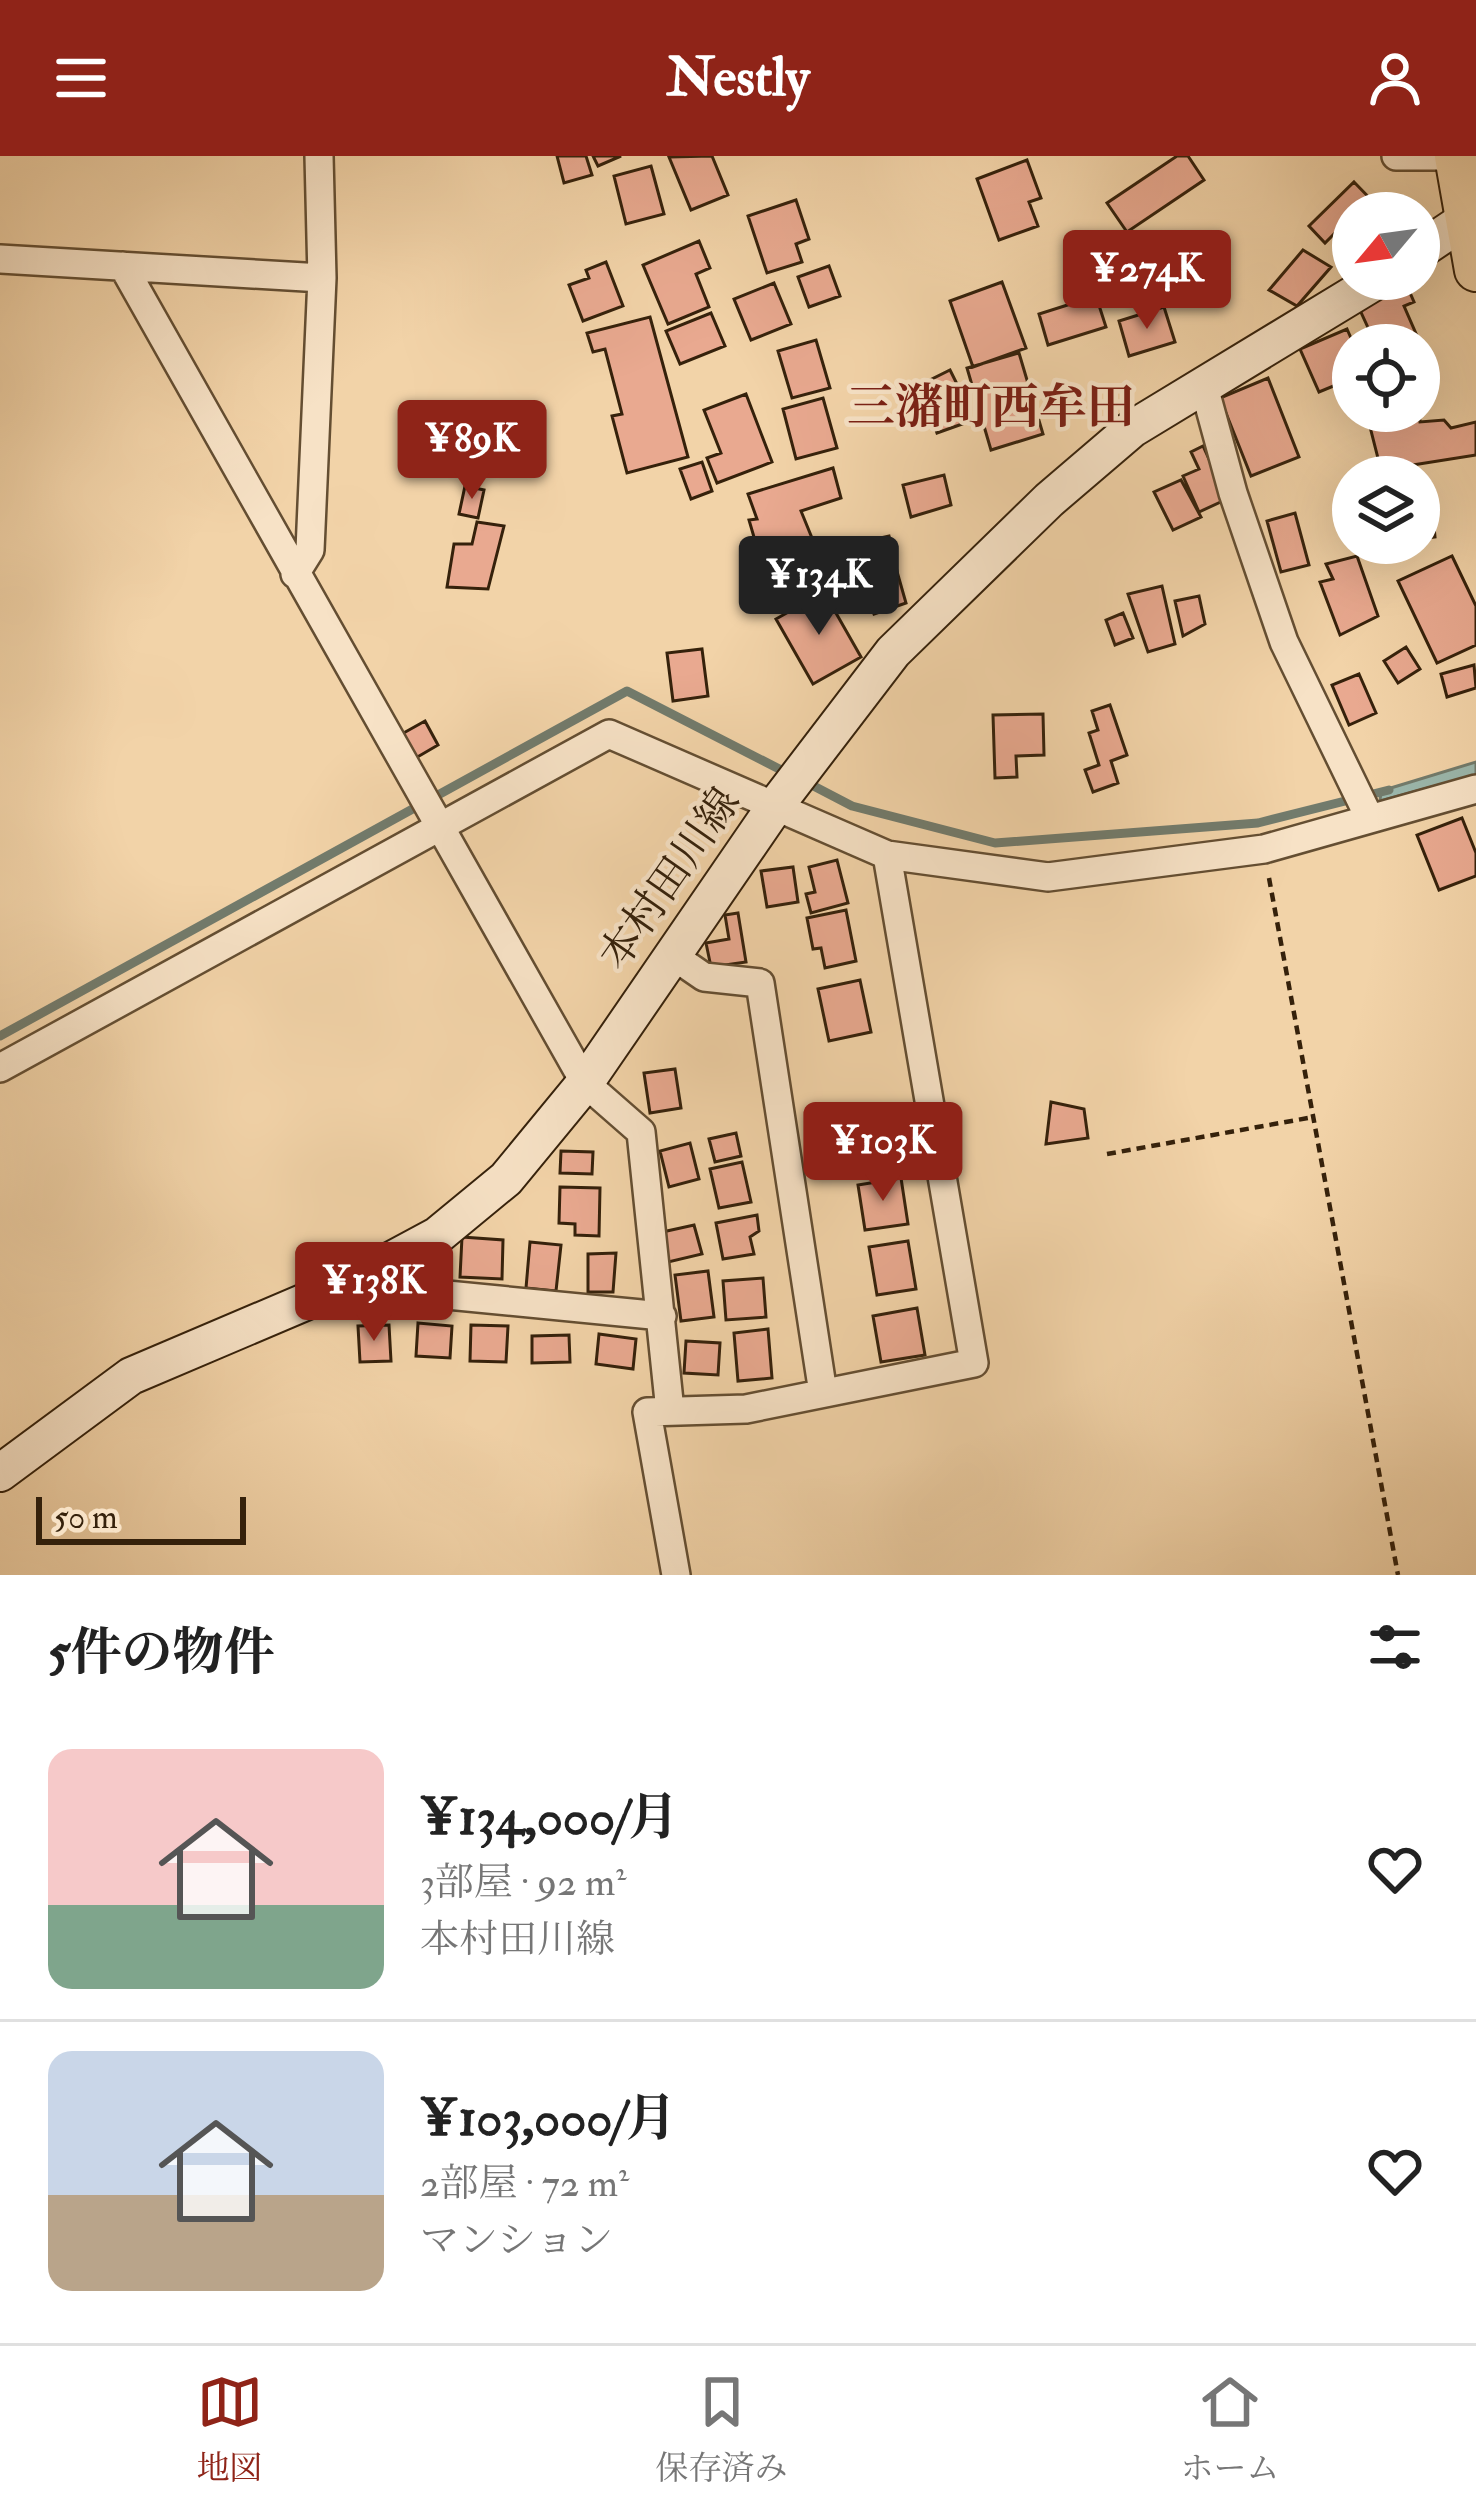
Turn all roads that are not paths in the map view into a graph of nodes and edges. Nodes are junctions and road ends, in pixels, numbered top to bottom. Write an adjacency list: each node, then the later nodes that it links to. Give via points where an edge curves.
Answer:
1 (320, 156): 9 (street)
2 (1396, 156): 3 (street)
3 (1453, 156): 4 (main road)
4 (1466, 220): 5 (main road); 8 (main road)
5 (1440, 237)
6 (0, 259): 7 (street)
7 (123, 266): 9 (street); 12 (street)
8 (1476, 270)
9 (322, 278): 12 (street, via 310,550)
10 (1343, 300): 11 (main road, 本村田川線)
11 (1203, 383): 14 (main road, 本村田川線, via 1132,429 1049,500 893,652); 15 (street, via 1284,642)
12 (295, 574): 16 (street)
13 (1476, 788): 15 (street)
14 (776, 805): 16 (street, via 609,734); 17 (street); 18 (main road, 本村田川線)
15 (1369, 817): 17 (street, via 1264,849 1048,877)
16 (436, 826): 19 (street); 20 (street)
17 (887, 855): 23 (street, via 974,1363)
18 (672, 956): 20 (main road, 本村田川線); 23 (street, via 704,976 760,982)
19 (0, 1068)
20 (585, 1083): 21 (main road, 本村田川線, via 506,1179 438,1235); 22 (street, via 641,1132)
21 (374, 1270): 22 (street, via 406,1291); 25 (main road, 本村田川線, via 131,1376)
22 (662, 1316): 24 (street)
23 (823, 1393): 24 (street)
24 (670, 1411): 26 (street, via 647,1412)
25 (0, 1473)
26 (676, 1575)

